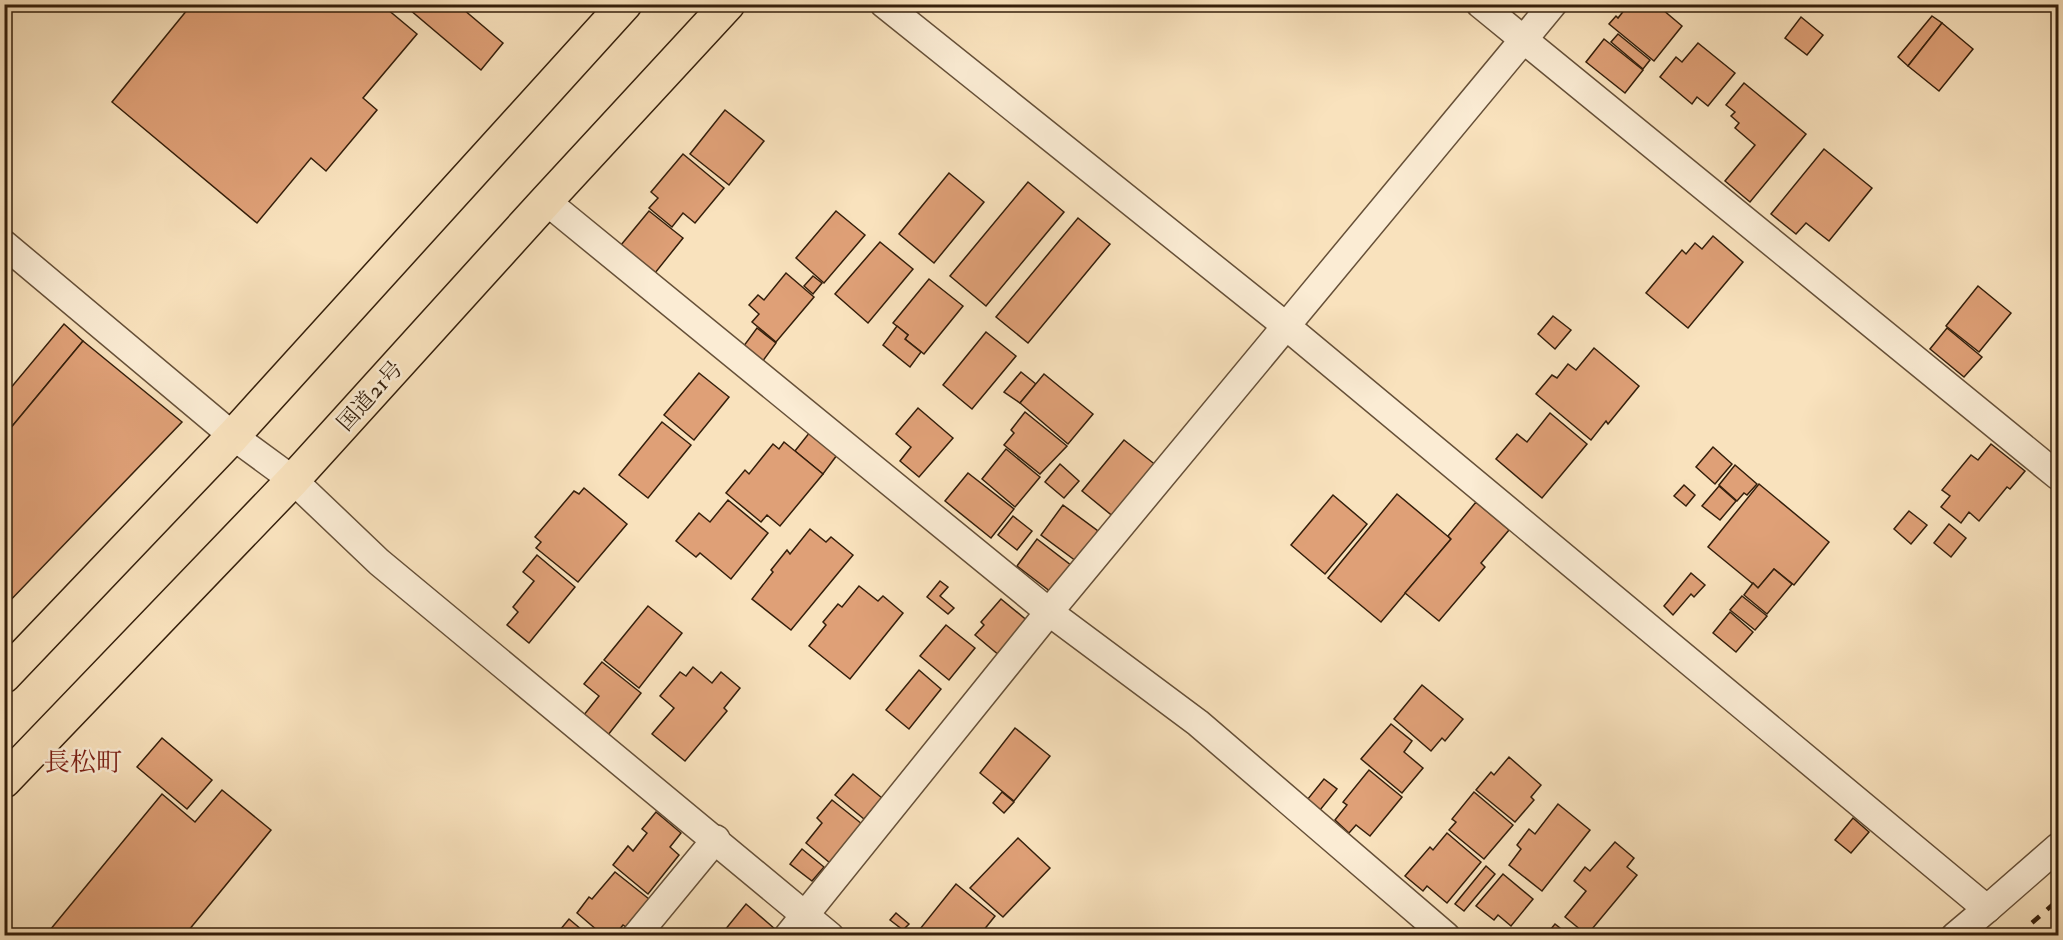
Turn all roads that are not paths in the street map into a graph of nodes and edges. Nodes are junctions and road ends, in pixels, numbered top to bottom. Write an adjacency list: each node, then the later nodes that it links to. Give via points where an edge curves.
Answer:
1 (625, 4): 10 (highway)
2 (728, 4): 7 (highway, 国道21号)
3 (884, 4): 9 (street)
4 (1480, 4): 6 (street)
5 (1553, 4): 6 (street)
6 (1523, 40): 9 (street); 11 (street)
7 (546, 201): 12 (highway, 国道21号); 13 (street)
8 (4, 244): 10 (street)
9 (1286, 326): 13 (street); 18 (street)
10 (233, 436): 12 (street); 14 (highway)
11 (2058, 476)
12 (293, 480): 15 (highway, 国道21号); 16 (street, via 379,562)
13 (1049, 612): 19 (street); 23 (street, via 1198,723)
14 (4, 676)
15 (4, 780)
16 (716, 839): 19 (street); 20 (street)
17 (2058, 847): 18 (street)
18 (1987, 909): 24 (street)
19 (805, 915): 21 (street); 22 (street)
20 (636, 936)
21 (788, 936)
22 (830, 936)
23 (1446, 936)
24 (1955, 936)

